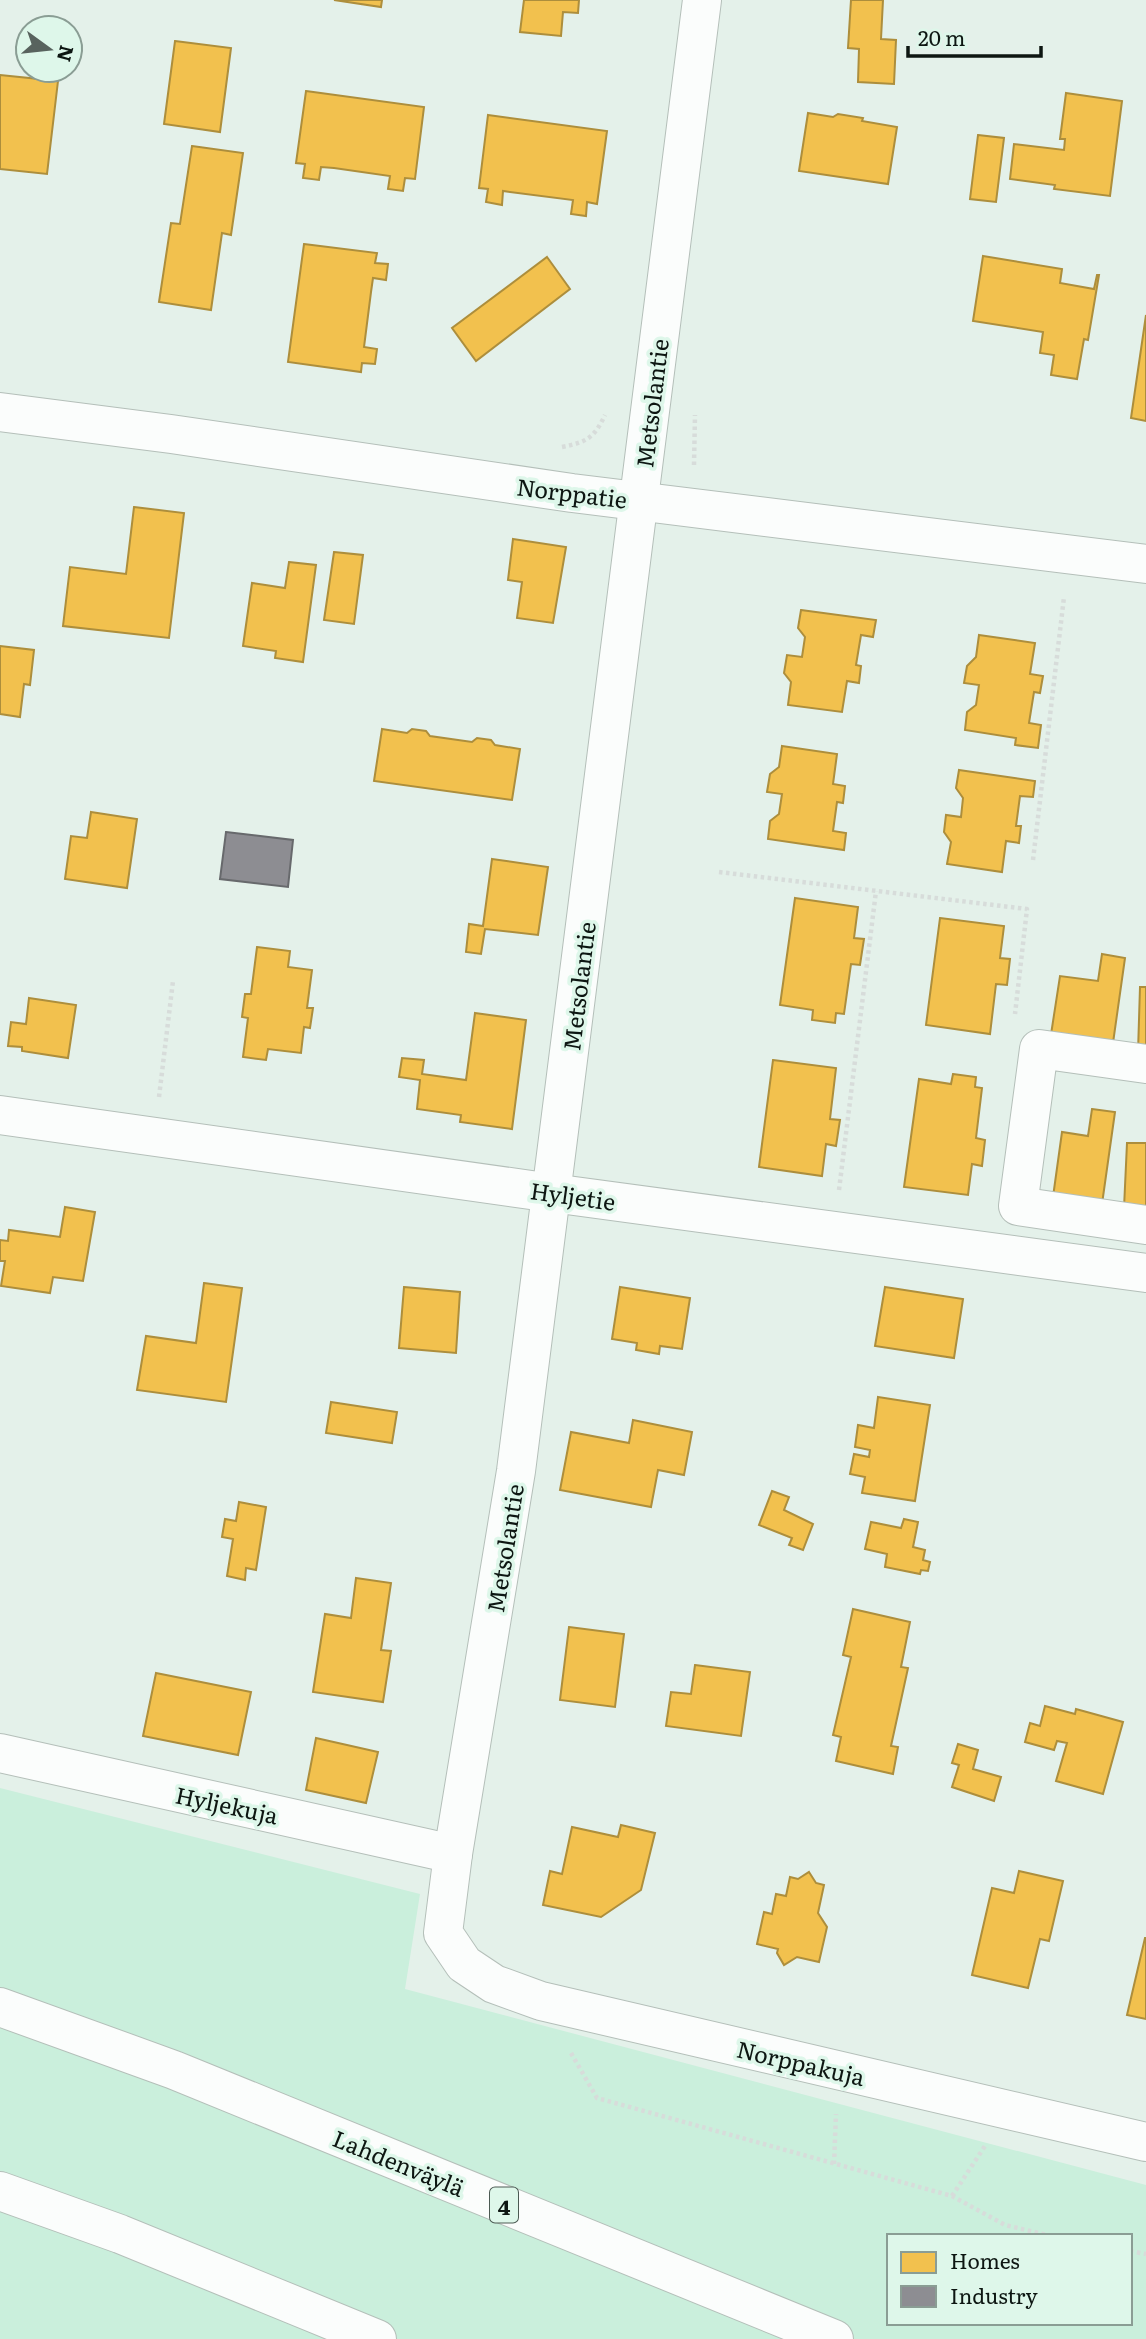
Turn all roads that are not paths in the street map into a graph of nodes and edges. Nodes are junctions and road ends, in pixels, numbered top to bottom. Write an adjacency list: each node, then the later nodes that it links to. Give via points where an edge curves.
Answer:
1 (702, 0): 3 (main road, Metsolantie)
2 (0, 412): 3 (main road, Norppatie)
3 (638, 501): 4 (main road, Norppatie); 7 (main road, Metsolantie)
4 (1146, 564)
5 (1146, 1064): 8 (main road, via 1039,1049 1018,1206)
6 (0, 1115): 7 (main road, Hyljetie)
7 (552, 1193): 9 (main road, Hyljetie); 11 (main road, Metsolantie, via 505,1546)
8 (1146, 1225)
9 (1146, 1273)
10 (0, 1754): 11 (main road, Hyljekuja)
11 (453, 1854): 12 (main road, Metsolantie, via 443,1933)
12 (464, 1964): 14 (main road, Norppakuja, via 494,1984 541,2001)
13 (0, 2007): 17 (main road, Lahdenväylä / 4, via 174,2070)
14 (1146, 2142)
15 (0, 2191): 16 (main road, via 120,2234)
16 (376, 2339)
17 (834, 2339)

